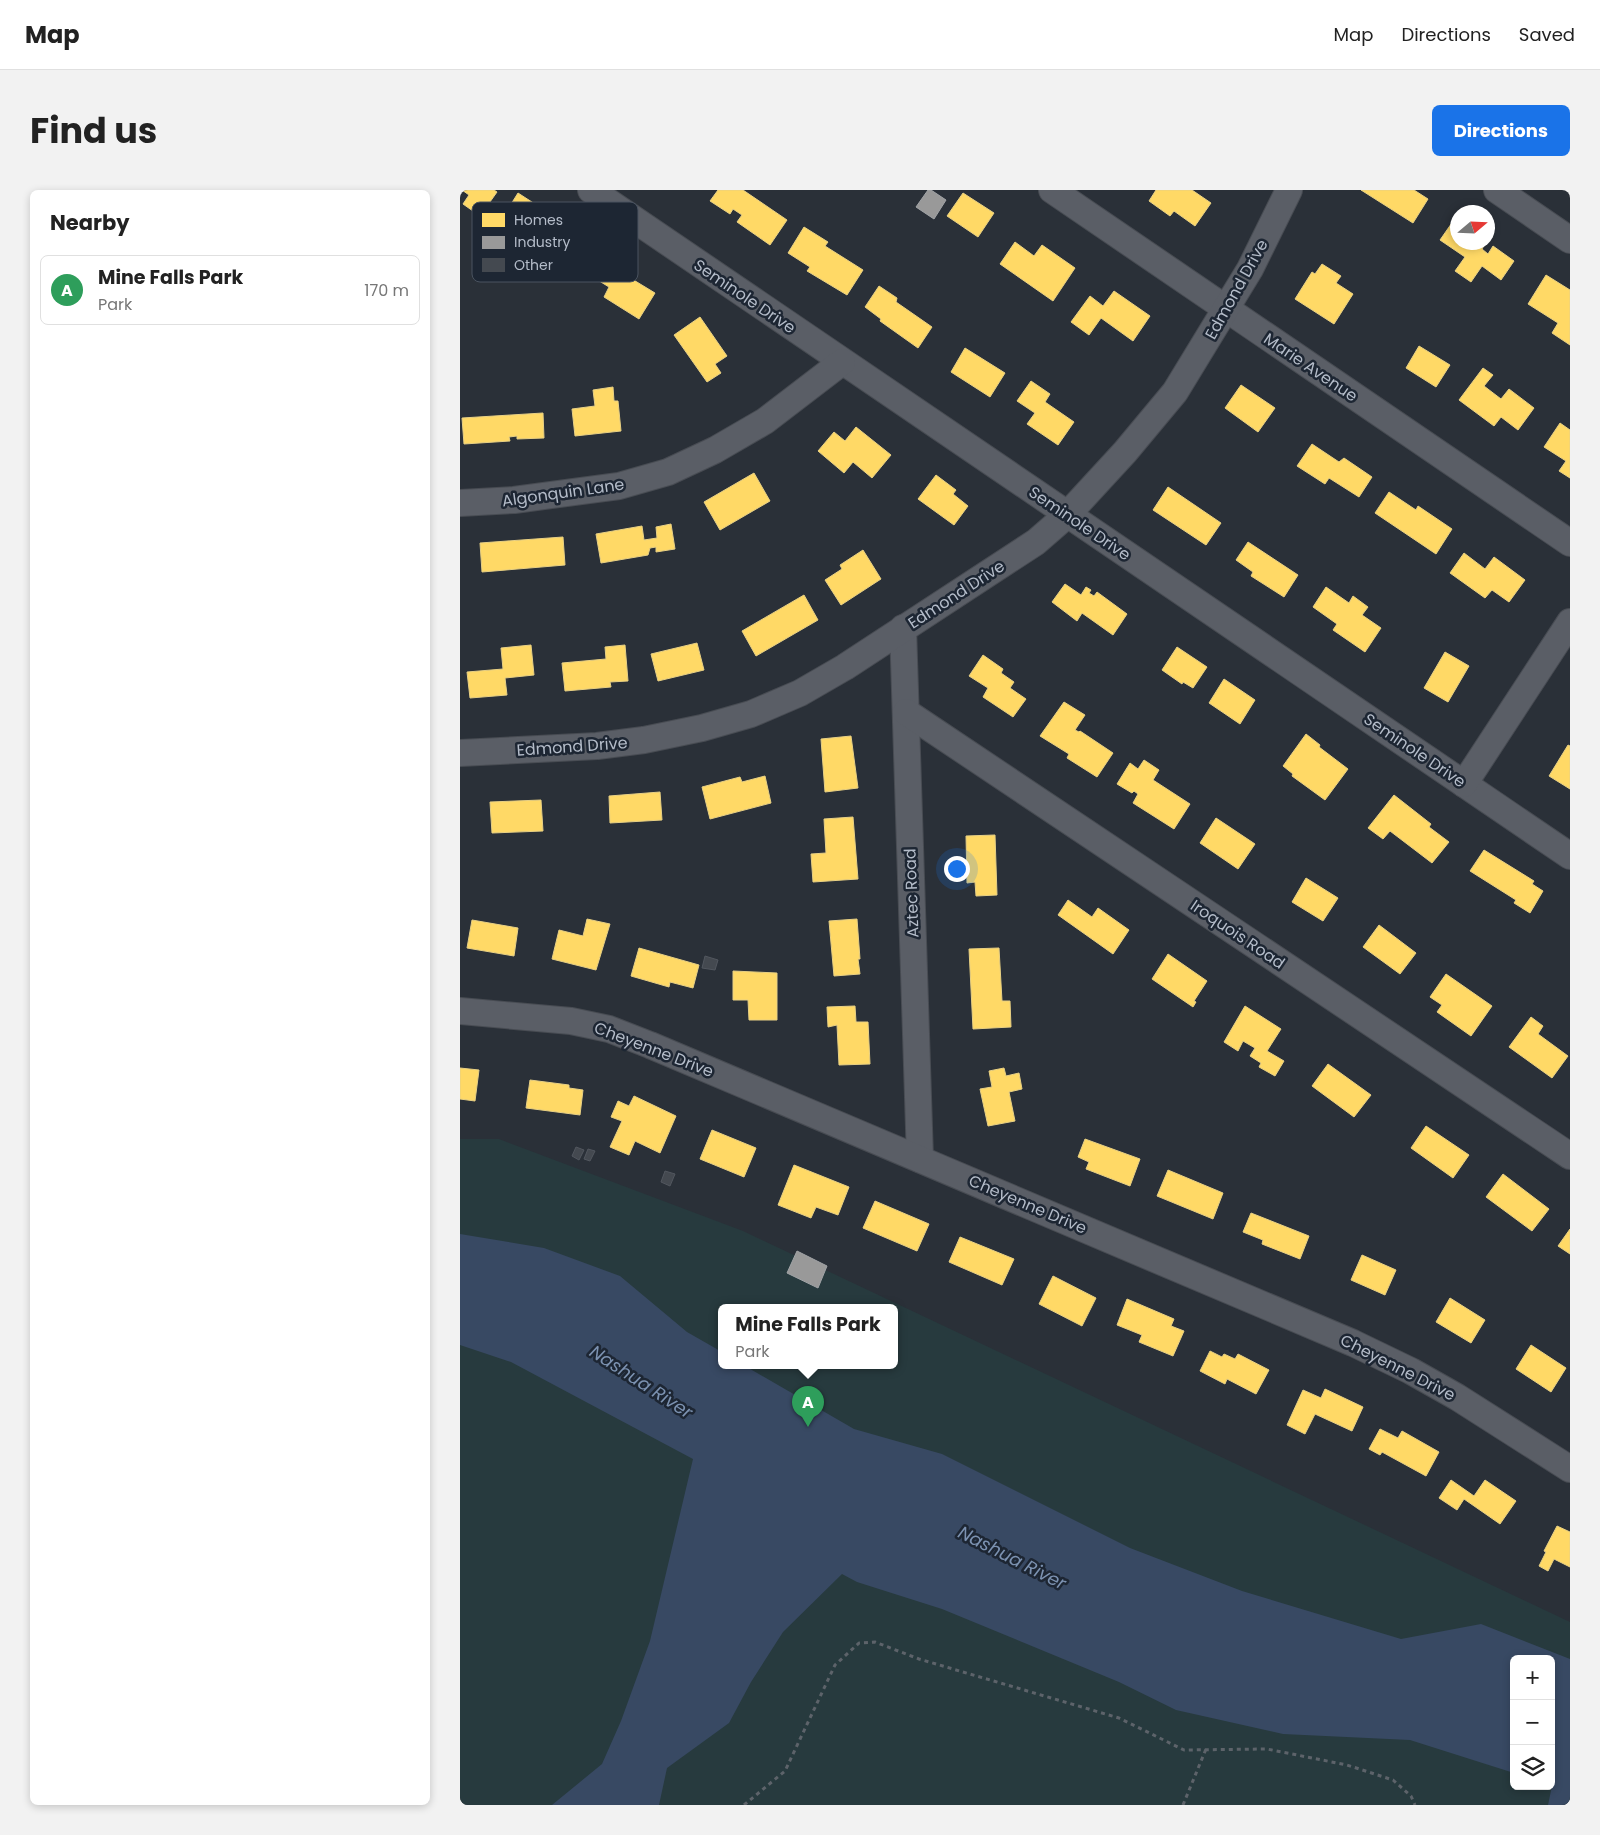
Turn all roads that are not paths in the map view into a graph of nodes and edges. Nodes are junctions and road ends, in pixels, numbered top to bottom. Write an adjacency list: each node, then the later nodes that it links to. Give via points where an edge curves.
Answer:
1 (590, 190): 5 (street, Seminole Drive)
2 (1052, 190): 8 (street, Marie Avenue)
3 (1289, 190): 8 (street, Edmond Drive)
4 (1496, 190): 7 (street)
5 (608, 202)
6 (638, 223): 9 (street, Seminole Drive)
7 (1570, 240)
8 (1226, 309): 11 (street, Edmond Drive, via 1175,392); 12 (street, Marie Avenue)
9 (842, 362): 10 (street, Algonquin Lane, via 765,421 668,472 618,486 514,500); 11 (street, Seminole Drive)
10 (460, 503)
11 (1067, 515): 14 (street, Edmond Drive, via 1036,542); 17 (street, Seminole Drive)
12 (1570, 544)
13 (1570, 622): 17 (street)
14 (903, 628): 15 (street, Aztec Road); 16 (street, Edmond Drive, via 800,693 751,714 702,728 597,746)
15 (906, 712): 20 (street, Iroquois Road); 21 (street, Aztec Road)
16 (460, 753)
17 (1464, 784): 18 (street, Seminole Drive)
18 (1570, 856)
19 (460, 1011): 21 (street, Cheyenne Drive, via 571,1020 609,1029)
20 (1570, 1156)
21 (920, 1159): 22 (street, Cheyenne Drive, via 1353,1343 1457,1397)
22 (1569, 1466)

